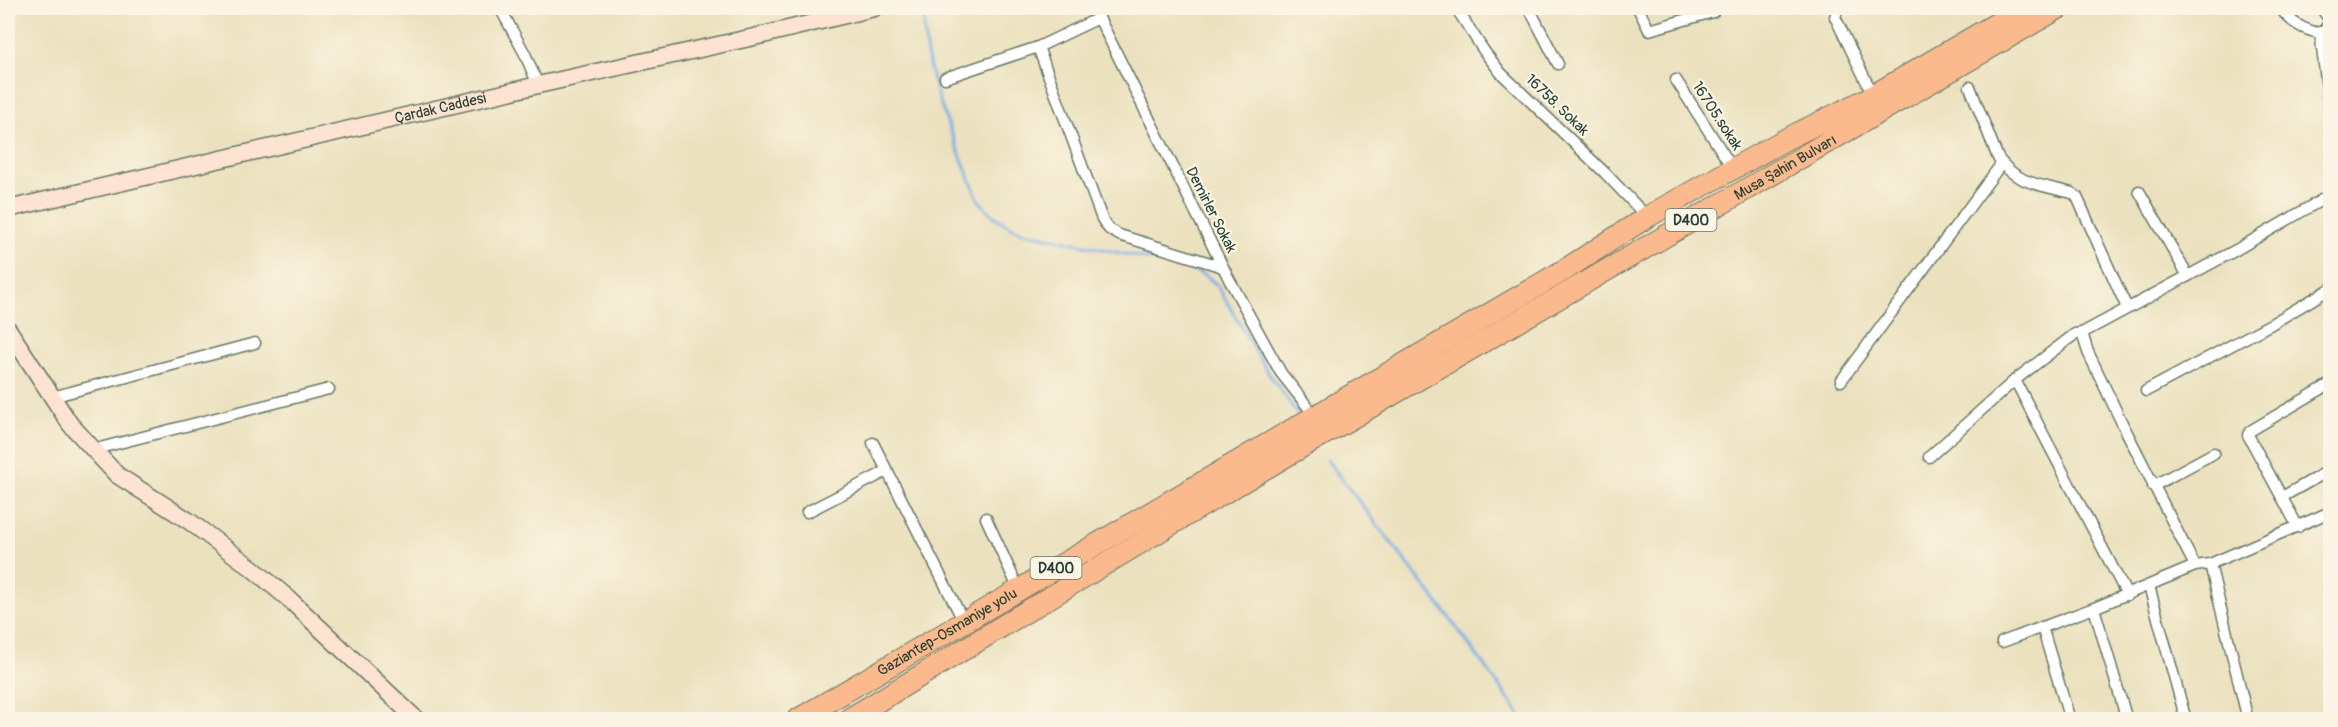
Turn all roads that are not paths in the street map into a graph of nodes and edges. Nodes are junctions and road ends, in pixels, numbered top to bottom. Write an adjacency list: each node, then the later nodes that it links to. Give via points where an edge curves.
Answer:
1 (500, 8): 19 (street)
2 (874, 8): 19 (main road, Çardak Caddesi)
3 (1456, 8): 28 (street, 16758. Sokak, via 1501,73)
4 (1529, 8): 16 (street)
5 (1638, 8): 6 (street, via 1649,30 1713,12)
6 (1714, 8)
7 (1838, 8): 21 (street, via 1835,16)
8 (2058, 8): 42 (highway, Musa Şahin Bulvarı / D400, via 1486,342)
9 (2280, 8): 14 (street, via 2305,31)
10 (2321, 8): 13 (street)
11 (2013, 10): 21 (highway, Musa Şahin Bulvarı / D400)
12 (1098, 13): 15 (street); 29 (street, Demirler Sokak)
13 (2331, 20): 14 (street)
14 (2320, 33): 22 (street)
15 (1038, 47): 17 (street); 29 (street, via 1109,229)
16 (1558, 64)
17 (945, 78)
18 (1676, 80): 24 (street, 16705.sokak)
19 (538, 85): 27 (main road, Çardak Caddesi)
20 (1970, 87): 23 (street)
21 (1873, 95): 24 (highway, Musa Şahin Bulvarı / D400)
22 (2331, 111)
23 (2002, 163): 32 (street, via 2022,180 2069,192 2081,203); 37 (street)
24 (1733, 169): 28 (highway, Musa Şahin Bulvarı / D400)
25 (2139, 191): 30 (street)
26 (2331, 195): 30 (street)
27 (8, 209)
28 (1647, 217): 42 (highway, Musa Şahin Bulvarı / D400)
29 (1223, 267): 42 (street, Demirler Sokak, via 1281,373)
30 (2188, 276): 32 (street)
31 (2331, 289): 40 (street)
32 (2127, 308): 34 (street)
33 (8, 329): 41 (main road)
34 (2082, 333): 36 (street, via 2075,334); 49 (street)
35 (255, 343): 41 (street)
36 (2015, 380): 46 (street); 59 (street)
37 (1841, 381)
38 (2331, 384): 50 (street, via 2248,435)
39 (328, 389): 44 (street)
40 (2146, 391)
41 (52, 397): 44 (main road)
42 (1320, 425): 58 (highway, Gaziantep-Osmaniye yolu / D400); 66 (highway, Gaziantep-Osmaniye yolu / D400)
43 (873, 443): 48 (street)
44 (92, 450): 64 (main road, via 117,475 252,568)
45 (2214, 453): 49 (street)
46 (1929, 457)
47 (2331, 470): 50 (street)
48 (887, 471): 51 (street); 61 (street)
49 (2153, 486): 56 (street)
50 (2282, 497): 54 (street)
51 (807, 512)
52 (2331, 512): 54 (street)
53 (986, 519): 58 (street)
54 (2298, 527): 55 (street)
55 (2210, 564): 56 (street); 70 (street)
56 (2195, 566): 57 (street)
57 (2149, 586): 59 (street); 69 (street)
58 (1019, 590): 61 (highway, Gaziantep-Osmaniye yolu / D400)
59 (2127, 595): 60 (street)
60 (2094, 608): 62 (street); 68 (street)
61 (964, 622): 65 (highway, Gaziantep-Osmaniye yolu / D400)
62 (2042, 627): 63 (street); 67 (street)
63 (2002, 642)
64 (417, 720)
65 (797, 720)
66 (847, 720)
67 (2070, 720)
68 (2127, 720)
69 (2186, 720)
70 (2248, 720)

